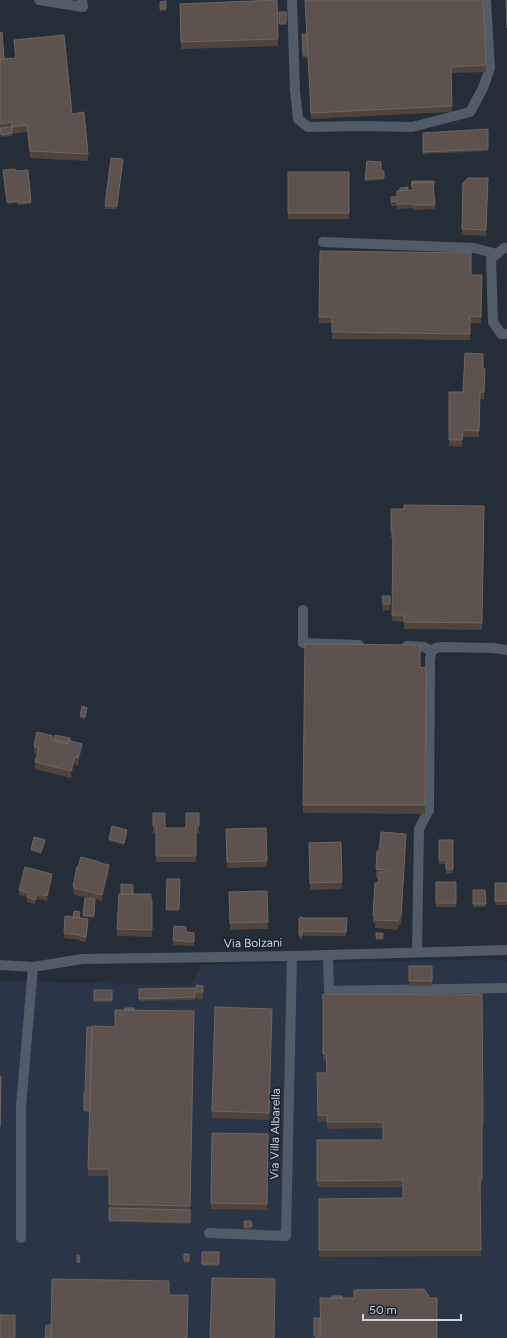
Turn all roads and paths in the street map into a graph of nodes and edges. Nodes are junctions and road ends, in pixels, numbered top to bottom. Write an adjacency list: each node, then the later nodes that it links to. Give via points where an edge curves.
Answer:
1 (39, 0): 2 (street, via 83,7)
2 (82, 0)
3 (292, 0): 4 (street, via 298,119 308,127 412,127 470,112 490,68)
4 (486, 0)
5 (323, 242): 7 (street, via 474,248)
6 (507, 248): 7 (street)
7 (497, 254): 8 (street, via 491,259 493,322 501,334)
8 (507, 334)
9 (303, 610): 10 (street, via 303,643)
10 (371, 645)
11 (394, 646): 13 (street, via 424,647)
12 (507, 650): 13 (street, via 441,647)
13 (432, 651): 15 (street, via 429,810 419,829)
14 (507, 950): 15 (street, Via Bolzani)
15 (418, 952): 16 (street, Via Bolzani)
16 (328, 955): 17 (street, Via Bolzani); 20 (street, via 329,991)
17 (292, 956): 19 (street, Via Bolzani, via 82,959); 21 (street, Via Villa Albarella, via 286,1236)
18 (0, 965): 19 (street, Via Bolzani)
19 (33, 967): 22 (street, via 21,1106)
20 (507, 988)
21 (209, 1233)
22 (21, 1238)

